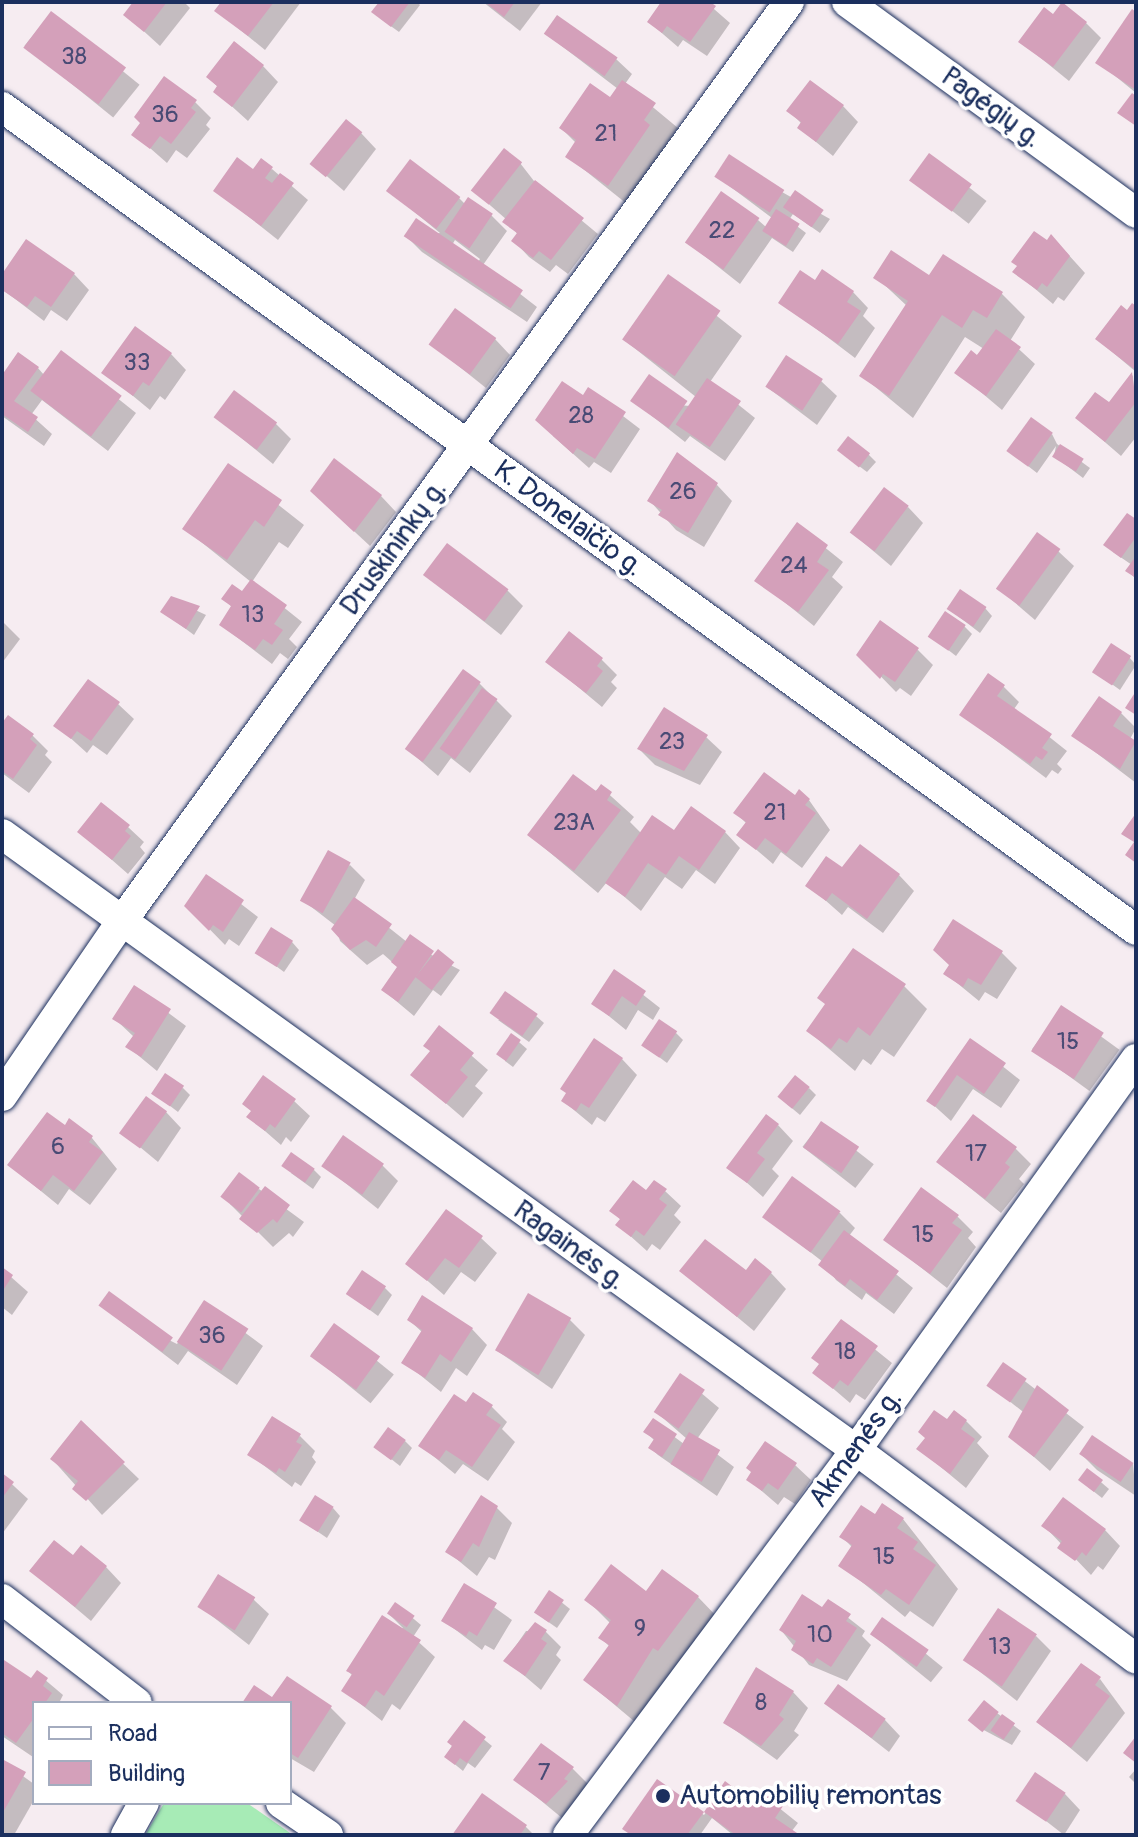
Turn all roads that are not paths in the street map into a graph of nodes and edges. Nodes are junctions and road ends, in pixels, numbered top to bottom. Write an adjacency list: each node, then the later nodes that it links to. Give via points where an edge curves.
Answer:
1 (789, 2): 5 (street, Druskininkų g.)
2 (847, 2): 4 (street, Pagėgių g.)
3 (2, 107): 5 (street, K. Donelaičio g.)
4 (1136, 213)
5 (468, 447): 7 (street, Druskininkų g.); 8 (street, K. Donelaičio g.)
6 (2, 834): 7 (street, Ragainės g.)
7 (122, 921): 10 (street, Druskininkų g.); 11 (street, Ragainės g.)
8 (1136, 930)
9 (1136, 1059): 11 (street, Akmenės g.)
10 (2, 1096)
11 (856, 1450): 13 (street, Ragainės g.); 19 (street, Akmenės g.)
12 (2, 1599): 14 (street)
13 (1136, 1659)
14 (134, 1701)
15 (143, 1805): 17 (street)
16 (284, 1805): 18 (street)
17 (126, 1835)
18 (328, 1835)
19 (568, 1835)

